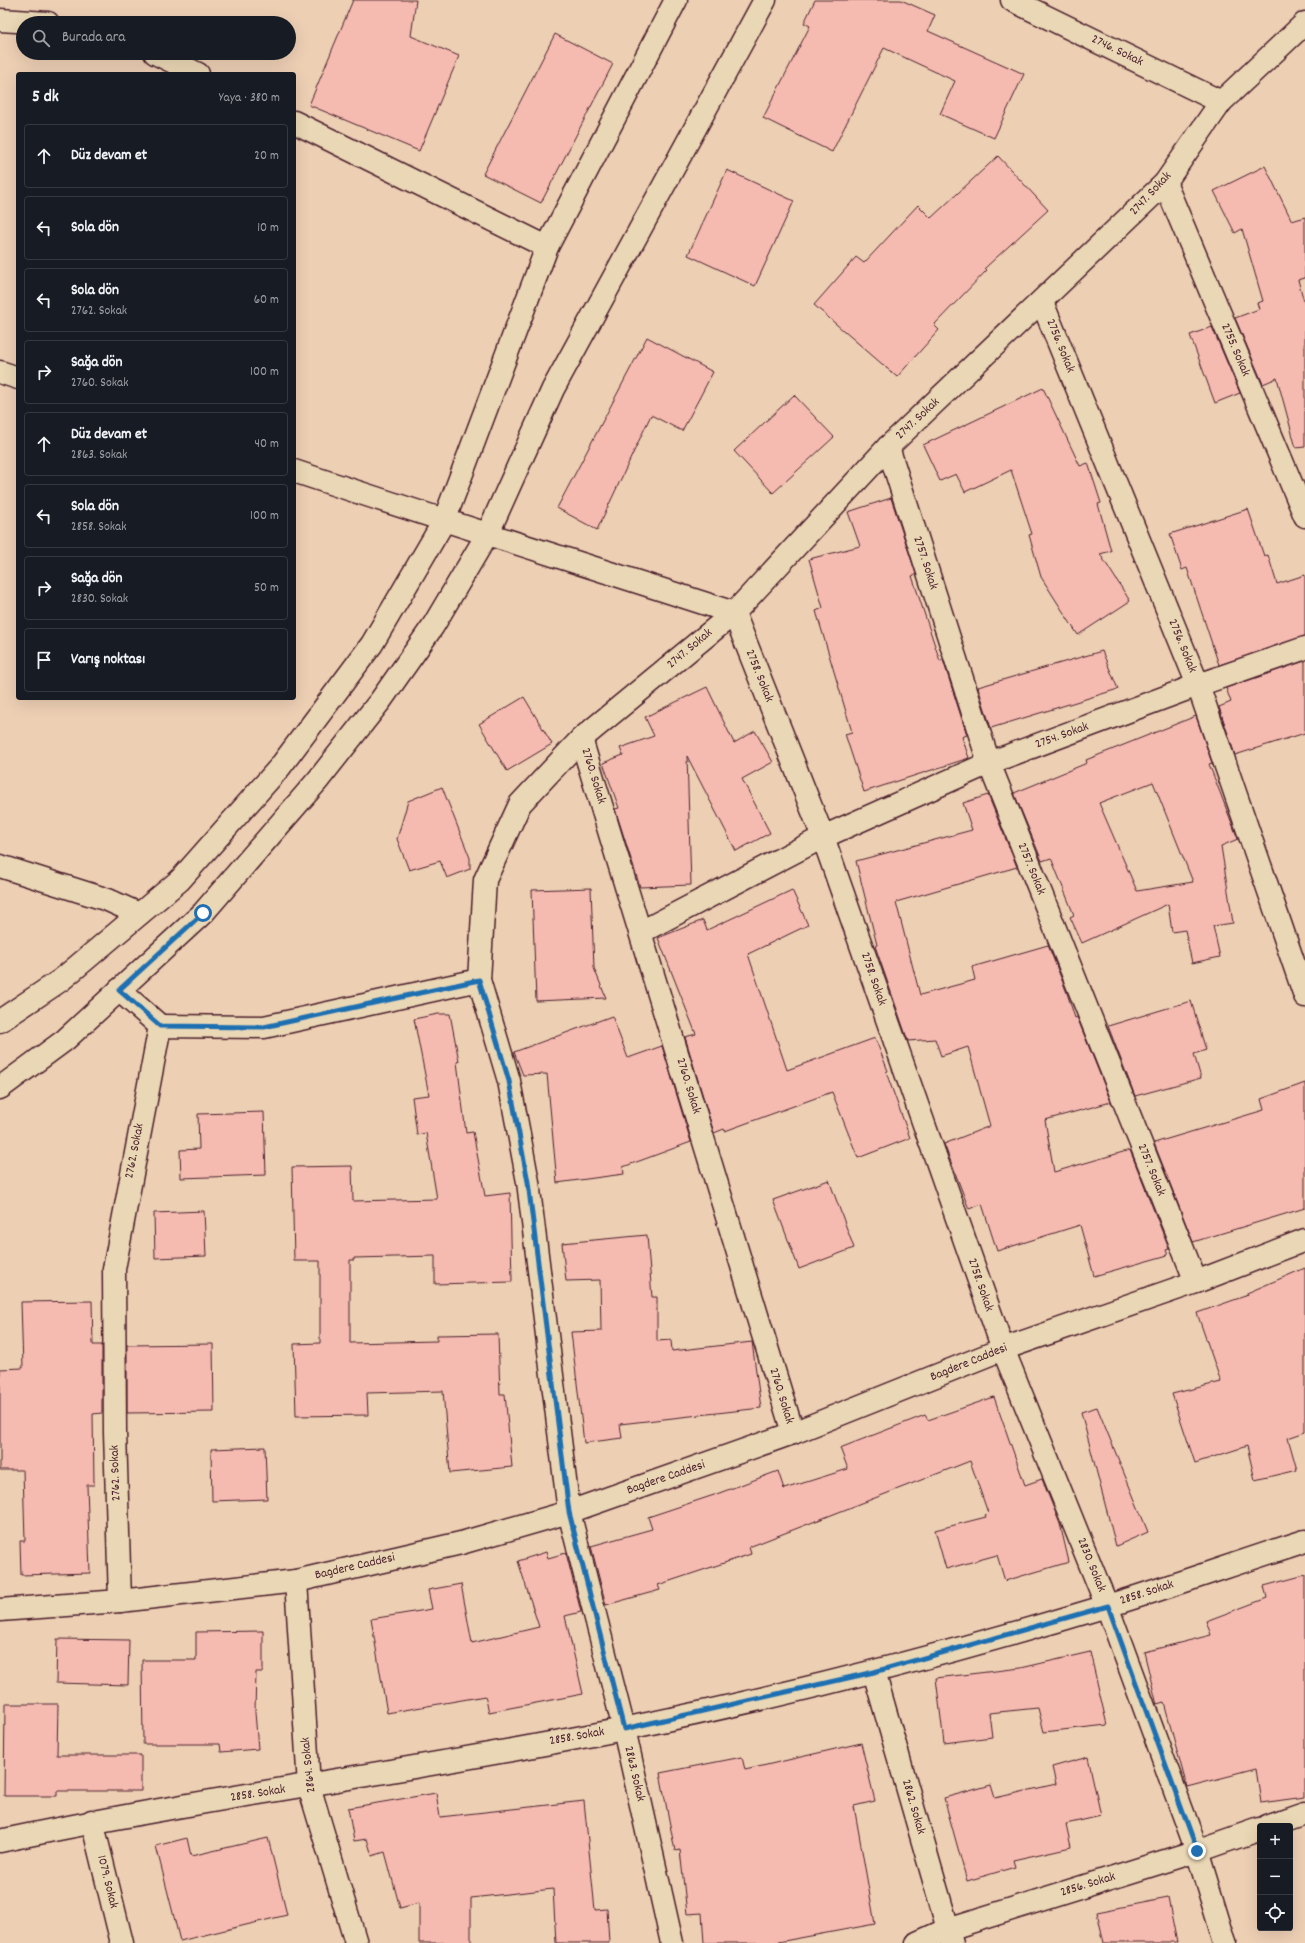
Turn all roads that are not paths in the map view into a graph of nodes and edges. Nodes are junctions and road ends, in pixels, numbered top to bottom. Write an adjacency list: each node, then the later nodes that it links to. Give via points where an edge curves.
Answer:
1 (676, 0): 12 (street)
2 (764, 0): 20 (street, via 553,389)
3 (1012, 0): 9 (street, 2746. Sokak)
4 (0, 20): 5 (street)
5 (16, 21)
6 (1305, 23): 9 (street, 2747. Sokak)
7 (169, 60): 8 (street)
8 (194, 72)
9 (1221, 102): 11 (street, 2747. Sokak)
10 (296, 123): 12 (street)
11 (1165, 183): 13 (street, 2747. Sokak); 18 (street, 2755. Sokak)
12 (547, 247): 19 (street)
13 (1042, 302): 16 (street, 2747. Sokak); 23 (street, 2756. Sokak)
14 (0, 372): 15 (street)
15 (16, 377)
16 (888, 447): 21 (street, 2747. Sokak); 25 (street, 2757. Sokak)
17 (296, 472): 19 (street)
18 (1305, 516)
19 (444, 521): 20 (street); 28 (street, via 372,644 280,768 180,880)
20 (488, 533): 21 (street); 31 (street, via 433,626 381,700 318,780 203,913)
21 (734, 613): 24 (street, 2747. Sokak); 26 (street, 2758. Sokak)
22 (1305, 648): 23 (street, 2754. Sokak)
23 (1198, 685): 25 (street, 2754. Sokak); 32 (street, 2756. Sokak)
24 (581, 739): 29 (street, 2760. Sokak); 30 (street, 2747. Sokak, via 520,804 485,880)
25 (989, 764): 26 (street, 2754. Sokak); 37 (street, 2757. Sokak)
26 (823, 837): 29 (street, 2754. Sokak); 38 (street, 2758. Sokak)
27 (0, 866): 28 (street, via 108,900)
28 (139, 914): 33 (street, via 61,980)
29 (641, 932): 39 (street, 2760. Sokak)
30 (479, 980): 34 (street, via 264,1027); 40 (street, via 509,1081 528,1182)
31 (119, 990): 34 (street); 35 (street, via 64,1040)
32 (1305, 996)
33 (0, 1021)
34 (160, 1026): 43 (street, 2762. Sokak, via 114,1269)
35 (0, 1088)
36 (1305, 1240): 37 (street, Bagdere Caddesi)
37 (1196, 1282): 38 (street, Bagdere Caddesi)
38 (1002, 1349): 39 (street, Bagdere Caddesi); 44 (street, 2830. Sokak)
39 (793, 1434): 40 (street, Bagdere Caddesi)
40 (569, 1512): 42 (street, Bagdere Caddesi, via 461,1543); 47 (street, 2863. Sokak)
41 (1305, 1541): 44 (street, 2858. Sokak)
42 (296, 1581): 43 (street, Bagdere Caddesi); 48 (street, 2864. Sokak)
43 (120, 1601): 45 (street, Bagdere Caddesi)
44 (1108, 1606): 46 (street, 2858. Sokak); 54 (street, 2830. Sokak)
45 (0, 1610)
46 (874, 1672): 47 (street, 2858. Sokak); 55 (street, 2862. Sokak)
47 (624, 1729): 48 (street, 2858. Sokak); 58 (street, 2863. Sokak)
48 (309, 1786): 50 (street, 2858. Sokak); 57 (street, 2864. Sokak)
49 (1305, 1813): 51 (street)
50 (92, 1821): 53 (street, 2858. Sokak); 56 (street, 1079. Sokak)
51 (1277, 1823)
52 (1257, 1830): 54 (street, 2856. Sokak)
53 (0, 1841)
54 (1197, 1851): 55 (street, 2856. Sokak); 60 (street, 2830. Sokak)
55 (950, 1936): 59 (street, 2856. Sokak)
56 (122, 1943)
57 (356, 1943)
58 (672, 1943)
59 (917, 1943)
60 (1225, 1943)

